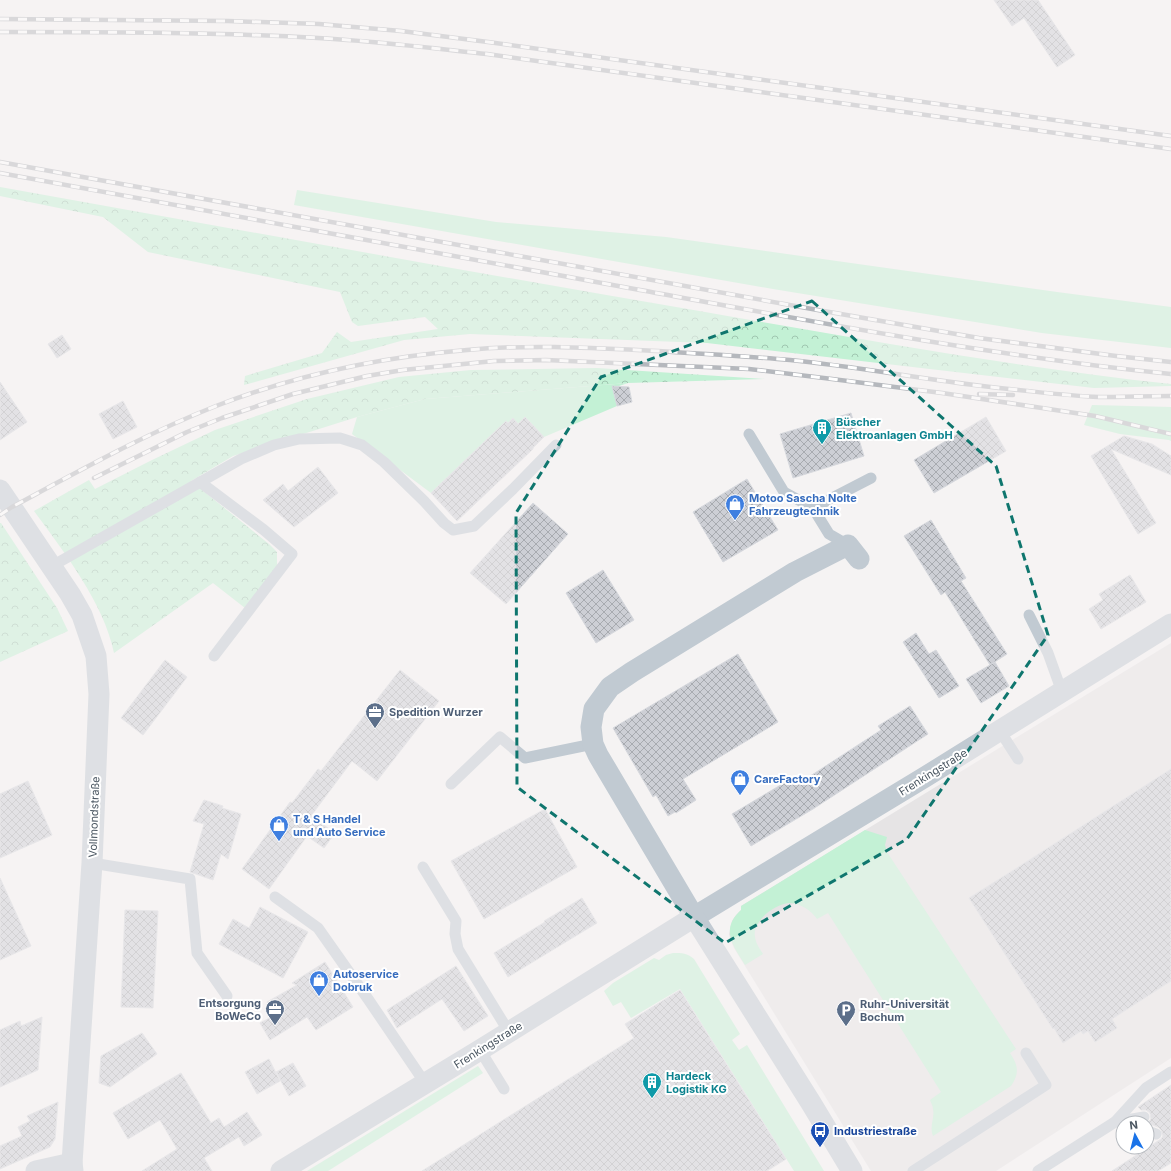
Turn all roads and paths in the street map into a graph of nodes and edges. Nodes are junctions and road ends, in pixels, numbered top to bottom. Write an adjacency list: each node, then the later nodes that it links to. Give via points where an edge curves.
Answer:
1 (749, 434): 6 (lane, via 784,492)
2 (556, 445): 4 (lane, via 474,526 453,530 394,472 362,445 340,438 299,439 274,445)
3 (871, 478): 6 (lane)
4 (200, 482): 8 (lane); 11 (lane, via 292,554)
5 (0, 490): 8 (street, Vollmondstraße)
6 (814, 508): 7 (lane, via 829,534)
7 (853, 552): 14 (street, via 795,572 610,687 594,709 591,727)
8 (52, 566): 17 (street, Vollmondstraße, via 82,615 96,656 99,694)
9 (1029, 615): 12 (lane, via 1048,653)
10 (1171, 624): 12 (street, Frenkingstraße)
11 (214, 656)
12 (1062, 692): 13 (street, Frenkingstraße)
13 (1000, 731): 15 (lane); 20 (street, Frenkingstraße)
14 (593, 744): 16 (lane, via 525,758 500,737); 20 (street)
15 (1018, 759)
16 (451, 784)
17 (92, 863): 21 (lane, via 190,879 197,953); 30 (street, Vollmondstraße)
18 (423, 867): 22 (lane, via 456,921 458,949)
19 (275, 897): 26 (lane, via 318,928)
20 (694, 917): 22 (street, Frenkingstraße); 33 (street)
21 (227, 996)
22 (509, 1032): 23 (street, Frenkingstraße)
23 (480, 1050): 26 (street, Frenkingstraße); 27 (lane)
24 (1026, 1053): 34 (lane, via 1046,1085)
25 (1171, 1072): 28 (lane, via 1146,1088)
26 (425, 1083): 32 (street, Frenkingstraße)
27 (504, 1089)
28 (1125, 1115)
29 (1115, 1125): 35 (lane)
30 (72, 1167): 31 (street)
31 (36, 1171)
32 (281, 1171)
33 (852, 1171)
34 (913, 1171)
35 (1038, 1171)

